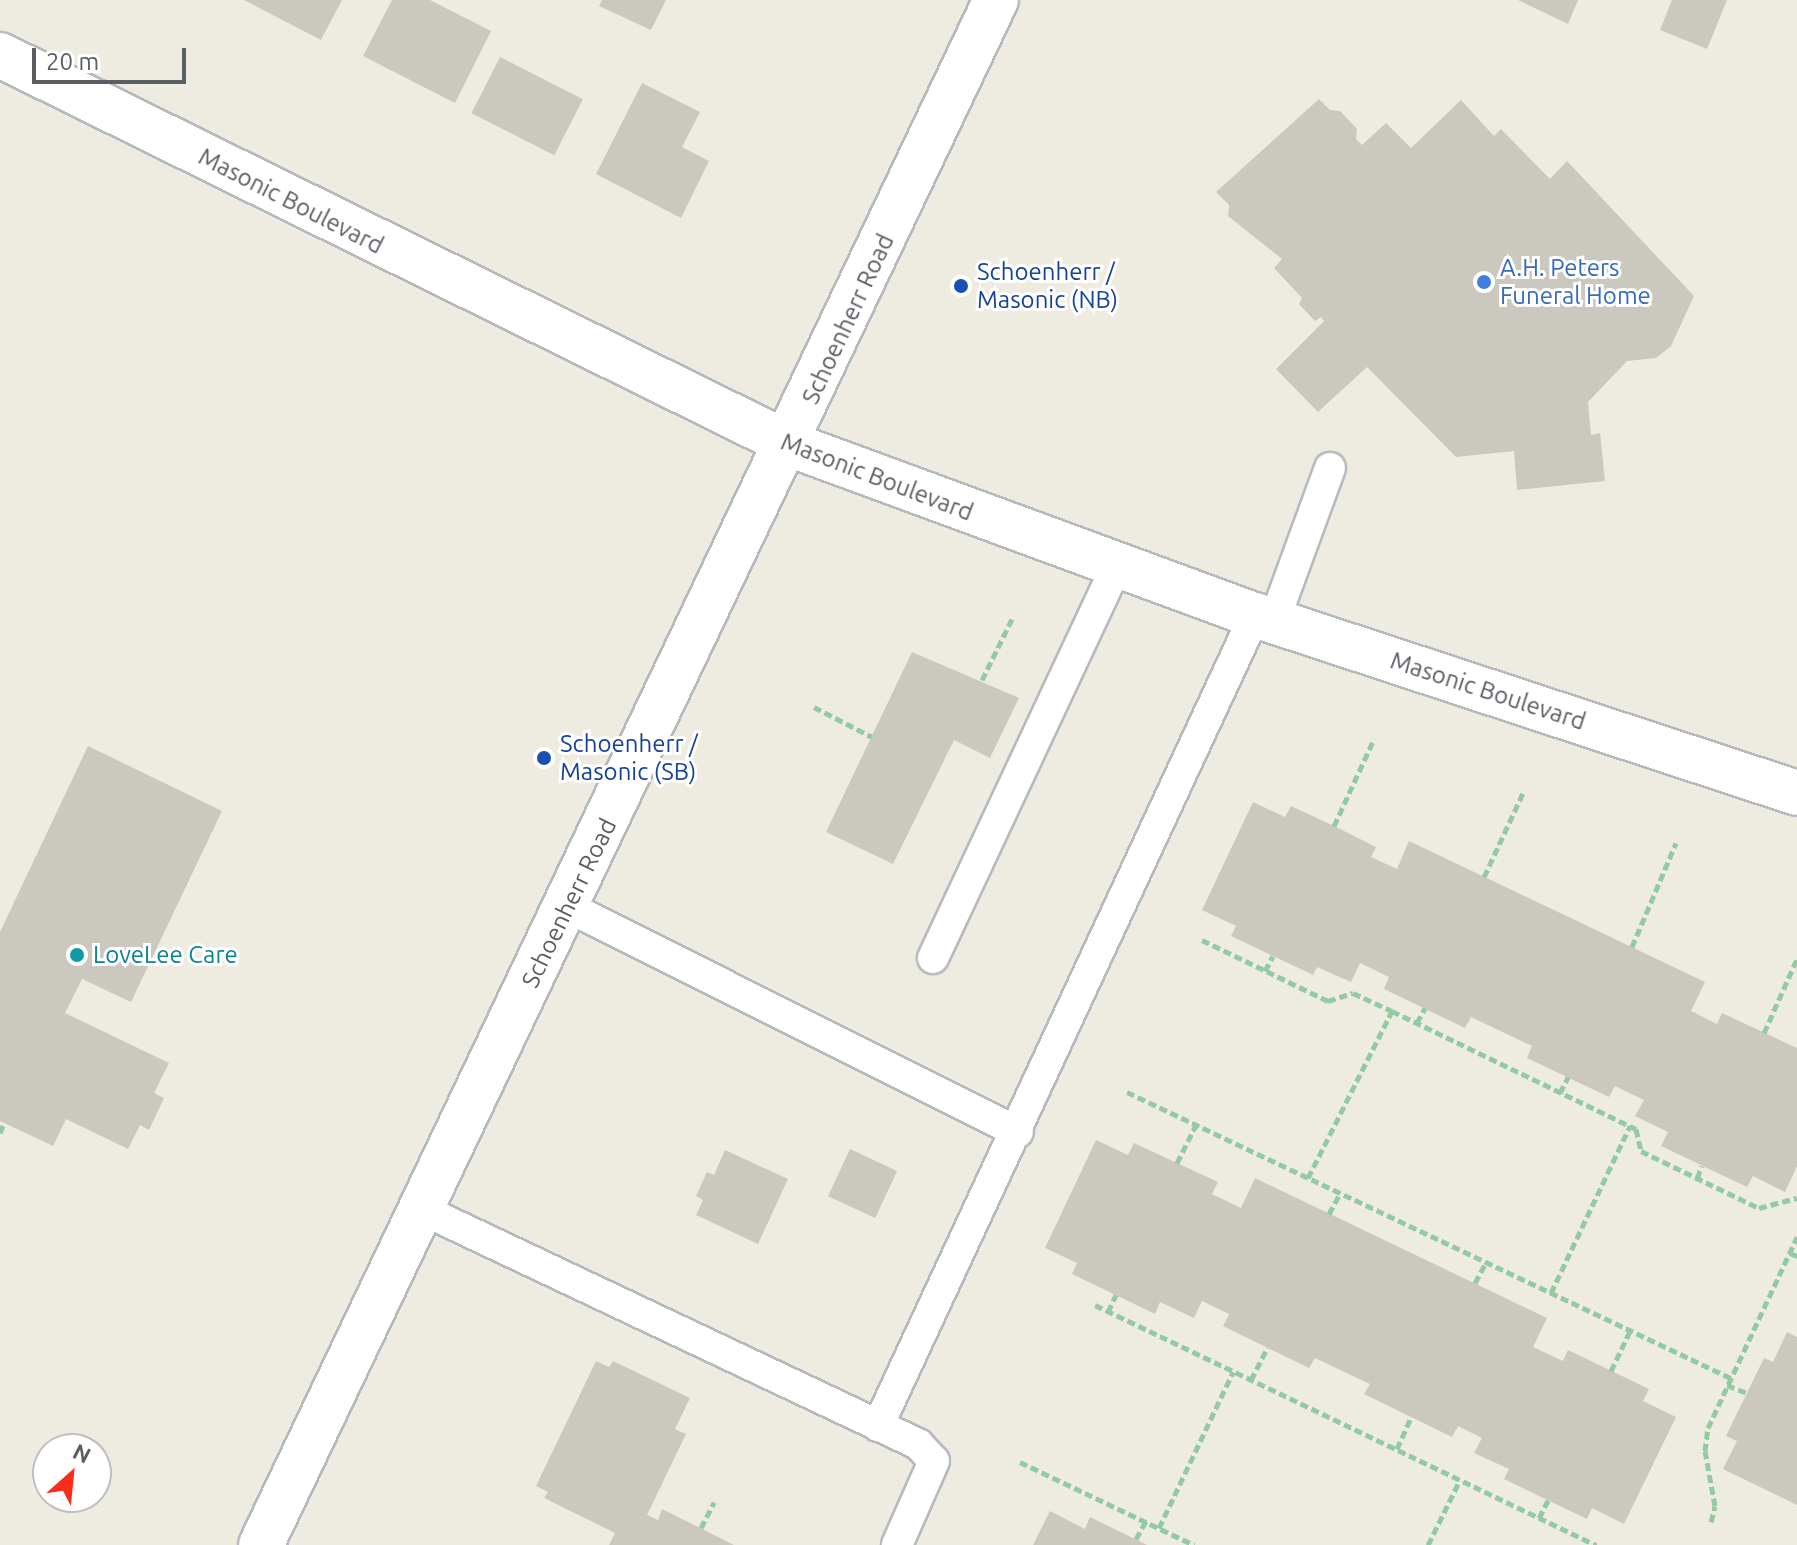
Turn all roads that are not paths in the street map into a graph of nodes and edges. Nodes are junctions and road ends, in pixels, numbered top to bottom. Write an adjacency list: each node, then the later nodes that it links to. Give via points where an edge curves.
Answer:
1 (996, 0): 3 (street, Schoenherr Road)
2 (0, 55): 3 (street, Masonic Boulevard)
3 (789, 444): 5 (street, Masonic Boulevard); 8 (street, Schoenherr Road)
4 (1330, 468): 6 (lane)
5 (1117, 566): 6 (street, Masonic Boulevard); 9 (lane)
6 (1264, 618): 7 (street, Masonic Boulevard); 10 (lane)
7 (1797, 793)
8 (568, 907): 10 (lane); 11 (street, Schoenherr Road)
9 (933, 958)
10 (1018, 1132): 12 (lane)
11 (421, 1209): 12 (lane); 13 (street, Schoenherr Road)
12 (878, 1426): 14 (lane, via 918,1444 934,1461)
13 (261, 1545)
14 (897, 1545)

